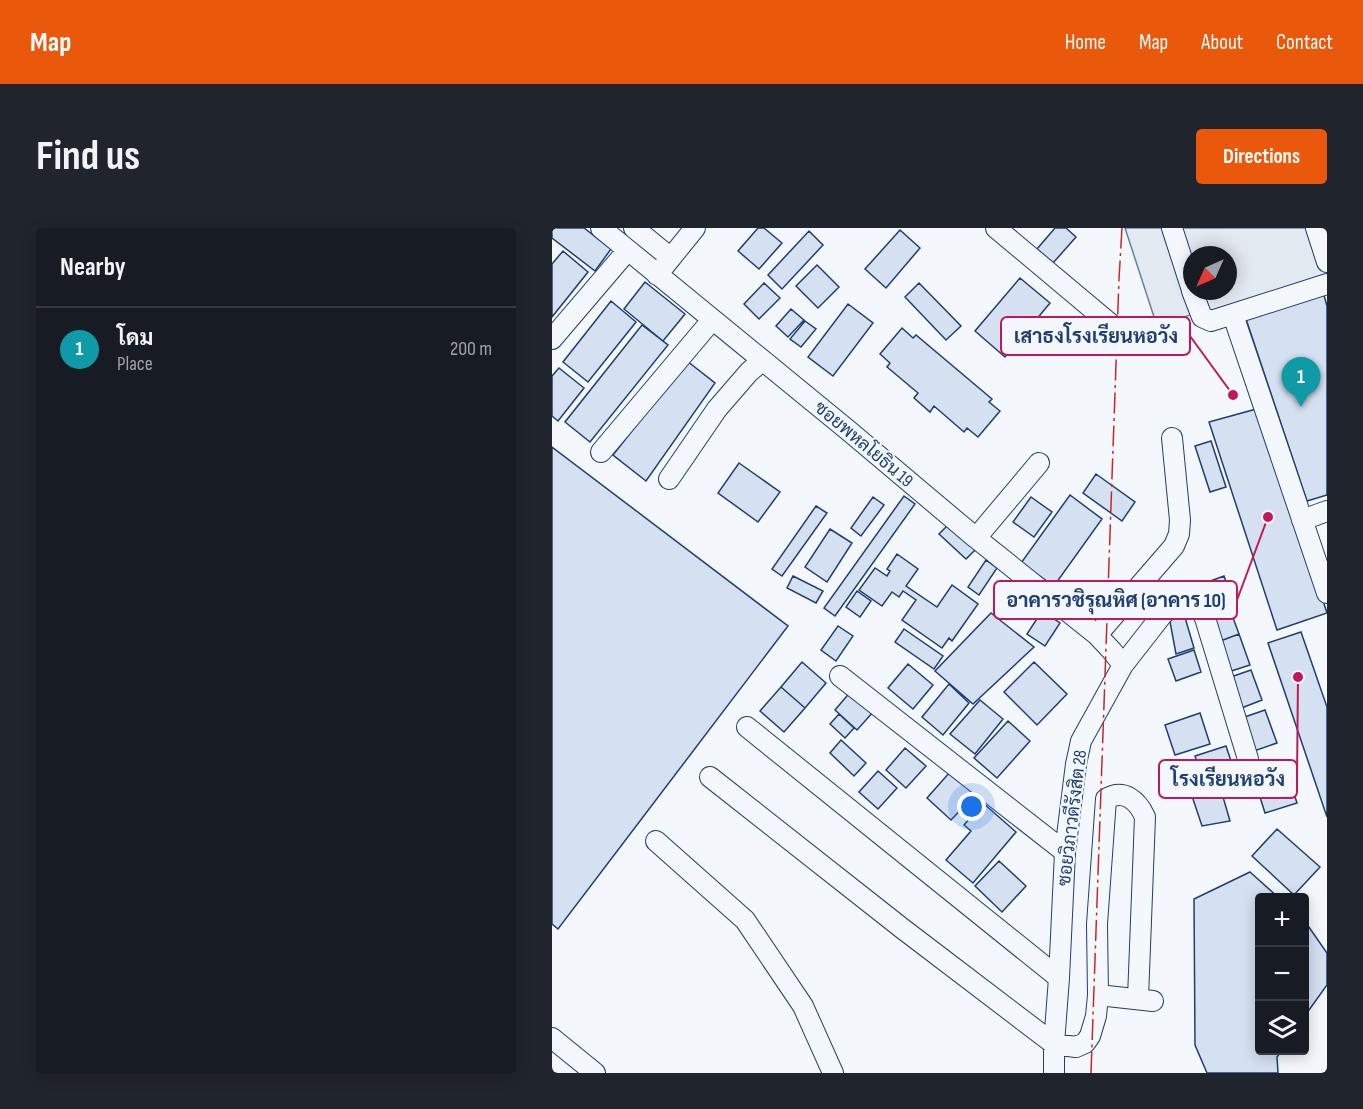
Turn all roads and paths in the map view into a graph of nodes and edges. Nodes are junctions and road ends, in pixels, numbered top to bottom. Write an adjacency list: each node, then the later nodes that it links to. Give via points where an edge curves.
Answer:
1 (601, 228): 7 (street, ซอยพหลโยธิน 19)
2 (634, 228): 8 (street)
3 (695, 228): 8 (street)
4 (996, 228): 17 (street)
5 (1172, 228): 9 (street)
6 (1316, 228): 10 (street)
7 (627, 251): 11 (street, ซอยพหลโยธิน 19); 16 (street)
8 (671, 258): 11 (street)
9 (1183, 262)
10 (1327, 262)
11 (657, 275): 15 (street, ซอยพหลโยธิน 19)
12 (1327, 284): 14 (street)
13 (1195, 300): 14 (street, via 1206,320)
14 (1233, 315): 24 (street)
15 (712, 320): 18 (street, ซอยพหลโยธิน 19); 20 (street)
16 (552, 339)
17 (1132, 342)
18 (762, 361): 22 (street, via 717,410); 25 (street, ซอยพหลโยธิน 19)
19 (1172, 438): 27 (street, via 1179,534 1174,546)
20 (601, 452)
21 (1039, 463): 25 (street)
22 (669, 478)
23 (1327, 512): 24 (street)
24 (1302, 520): 26 (street)
25 (976, 538): 27 (street, ซอยพหลโยธิน 19)
26 (1327, 593)
27 (1098, 635): 28 (street, ซอยพหลโยธิน 19)
28 (1123, 665): 31 (street, ซอยวิภาวดีรังสิต 28, via 1175,603 1186,597 1196,601); 34 (street, ซอยวิภาวดีรังสิต 28, via 1081,741)
29 (840, 675): 34 (street)
30 (747, 727): 35 (street)
31 (1248, 759)
32 (711, 777): 38 (street)
33 (656, 841): 40 (street, via 745,920 803,1006)
34 (1065, 852): 35 (street, ซอยวิภาวดีรังสิต 28)
35 (1059, 978): 38 (street, ซอยวิภาวดีรังสิต 28)
36 (1098, 995): 36 (street, via 1097,924 1106,799 1127,795 1137,802 1145,817 1146,999); 38 (street, via 1096,1017 1085,1043 1076,1047)
37 (552, 1038): 39 (street)
38 (1054, 1044): 41 (street, ซอยวิภาวดีรังสิต 28)
39 (595, 1073)
40 (833, 1073)
41 (1054, 1073)

